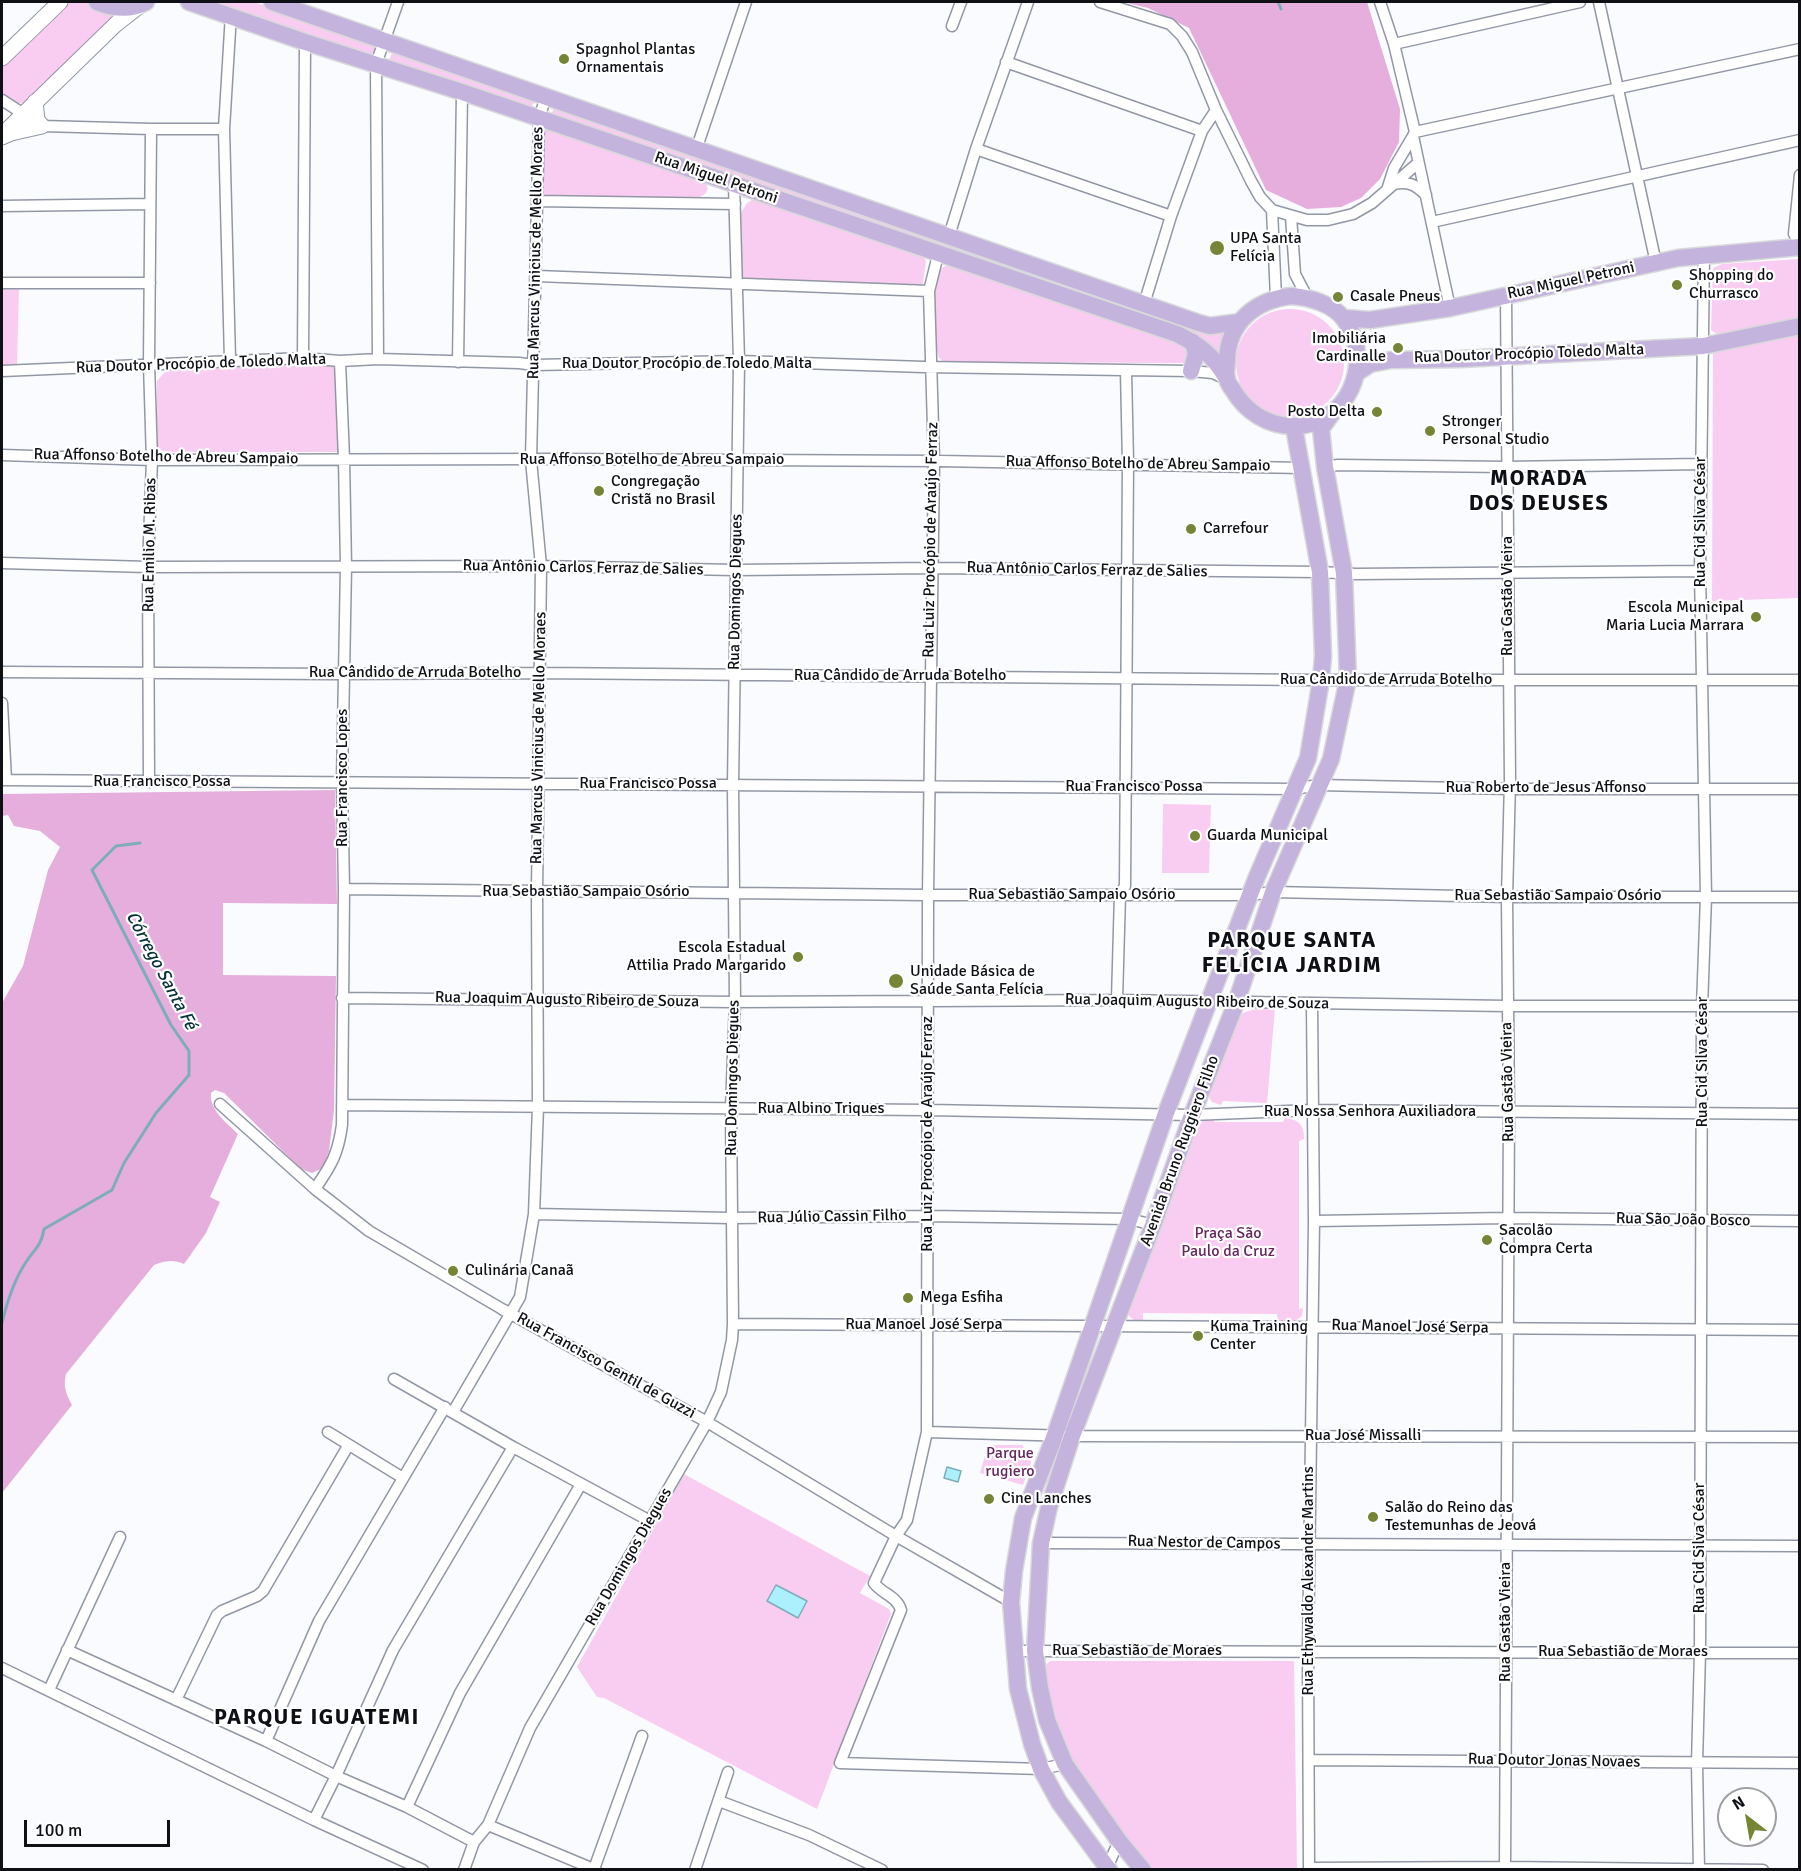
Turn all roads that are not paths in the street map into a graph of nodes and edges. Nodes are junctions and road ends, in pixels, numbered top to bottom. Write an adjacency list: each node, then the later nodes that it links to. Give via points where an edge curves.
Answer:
1 (60, 2): 20 (street)
2 (97, 2): 13 (main road, via 111,8)
3 (189, 2): 14 (main road, Rua Miguel Petroni)
4 (272, 2): 16 (main road, Rua Miguel Petroni)
5 (398, 2): 16 (street)
6 (746, 2): 39 (street)
7 (960, 2): 15 (street)
8 (1028, 2): 21 (street)
9 (1100, 2): 28 (street, via 1170,24 1192,52)
10 (1380, 2): 18 (street)
11 (1580, 2): 18 (street)
12 (1599, 2): 23 (street)
13 (143, 4): 27 (street, via 116,24)
14 (231, 15): 17 (main road, Rua Miguel Petroni); 33 (street)
15 (952, 26)
16 (384, 40): 22 (street); 25 (main road, Rua Miguel Petroni)
17 (305, 42): 22 (main road, Rua Miguel Petroni); 75 (street)
18 (1394, 44): 35 (street)
19 (1800, 49): 23 (street)
20 (2, 58)
21 (1006, 62): 34 (street); 38 (street)
22 (376, 64): 24 (main road, Rua Miguel Petroni); 76 (street)
23 (1618, 86): 35 (street); 42 (street)
24 (462, 92): 30 (main road, Rua Miguel Petroni); 80 (street)
25 (546, 97): 30 (street, Rua Marcus Vinicius de Mello Moraes); 39 (main road, Rua Miguel Petroni)
26 (2, 100): 29 (street)
27 (35, 102): 29 (street); 31 (street, via 37,120)
28 (1216, 110): 34 (street); 50 (street, via 1251,182)
29 (21, 114): 31 (street); 36 (street)
30 (539, 118): 43 (main road, Rua Miguel Petroni); 46 (street, Rua Marcus Vinicius de Mello Moraes)
31 (42, 126): 32 (street); 36 (street)
32 (151, 129): 33 (street); 47 (street, Rua Emilio M. Ribas)
33 (224, 129): 77 (street)
34 (1202, 131): 51 (street)
35 (1414, 134): 40 (street); 44 (street, via 1394,168)
36 (2, 136)
37 (1800, 140): 42 (street)
38 (976, 149): 51 (street); 54 (street)
39 (696, 150): 54 (main road, Rua Miguel Petroni)
40 (1418, 163): 44 (street); 45 (street)
41 (1800, 175): 55 (street)
42 (1638, 176): 53 (street); 58 (street)
43 (734, 184): 48 (street, Rua Domingos Diegues); 56 (main road, Rua Miguel Petroni)
44 (1389, 187): 45 (street, via 1401,182 1417,185); 52 (street, via 1353,214 1329,220)
45 (1426, 195): 53 (street)
46 (538, 201): 48 (street); 59 (street, Rua Marcus Vinicius de Mello Moraes)
47 (150, 204): 49 (street); 61 (street, Rua Emilio M. Ribas)
48 (735, 204): 62 (street, Rua Domingos Diegues)
49 (2, 206)
50 (1272, 210): 52 (street); 66 (street)
51 (1171, 216): 67 (street)
52 (1291, 216): 65 (street, via 1295,274)
53 (1432, 222): 68 (street)
54 (949, 236): 67 (main road, Rua Miguel Petroni)
55 (1798, 241): 57 (main road, Rua Miguel Petroni, via 1782,248)
56 (938, 255): 63 (street, Rua Luiz Procópio de Araújo Ferraz); 72 (main road, Rua Miguel Petroni)
57 (1704, 255): 58 (main road, Rua Miguel Petroni); 73 (street, Rua Cid Silva César)
58 (1656, 263): 64 (main road, Rua Miguel Petroni)
59 (537, 276): 62 (street); 82 (street, Rua Marcus Vinicius de Mello Moraes)
60 (2, 283): 61 (street)
61 (150, 283): 81 (street, Rua Emilio M. Ribas)
62 (738, 284): 63 (street); 79 (street, Rua Domingos Diegues)
63 (929, 291): 83 (street, Rua Luiz Procópio de Araújo Ferraz)
64 (1506, 295): 68 (main road, Rua Miguel Petroni); 74 (street, Rua Gastão Vieira)
65 (1307, 297): 66 (main road); 69 (main road)
66 (1276, 298): 70 (main road, via 1260,304)
67 (1144, 304): 70 (main road, Rua Miguel Petroni, via 1210,326)
68 (1450, 308): 69 (main road, Rua Miguel Petroni, via 1371,320)
69 (1344, 318): 87 (main road, via 1354,339)
70 (1240, 322): 88 (main road, via 1227,351)
71 (1800, 326): 73 (main road, Rua Doutor Procópio Toledo Malta)
72 (1193, 342): 86 (main road, via 1196,354); 88 (main road, Rua Miguel Petroni, via 1217,362)
73 (1703, 346): 74 (main road, Rua Doutor Procópio Toledo Malta); 98 (street, Rua Cid Silva César)
74 (1508, 356): 87 (main road, Rua Doutor Procópio Toledo Malta, via 1391,360 1370,364); 99 (street, Rua Gastão Vieira)
75 (303, 358): 77 (street, Rua Doutor Procópio de Toledo Malta); 78 (street, Rua Doutor Procópio de Toledo Malta)
76 (378, 359): 78 (street, Rua Doutor Procópio de Toledo Malta); 80 (street, Rua Doutor Procópio de Toledo Malta)
77 (230, 360): 81 (street, Rua Doutor Procópio de Toledo Malta)
78 (340, 361): 93 (street, Rua Francisco Lopes)
79 (739, 361): 82 (street, Rua Doutor Procópio de Toledo Malta); 83 (street, Rua Doutor Procópio de Toledo Malta); 95 (street, Rua Domingos Diegues)
80 (458, 363): 82 (street, Rua Doutor Procópio de Toledo Malta)
81 (149, 364): 84 (street, Rua Doutor Procópio de Toledo Malta); 92 (street, Rua Emilio M. Ribas)
82 (534, 365): 94 (street, Rua Marcus Vinicius de Mello Moraes)
83 (932, 367): 85 (street, Rua Doutor Procópio de Toledo Malta); 96 (street, Rua Luiz Procópio de Araújo Ferraz)
84 (2, 370)
85 (1126, 371): 86 (street, Rua Doutor Procópio de Toledo Malta); 97 (street)
86 (1191, 371): 88 (street, Rua Doutor Procópio de Toledo Malta)
87 (1358, 372): 89 (main road, via 1346,398)
88 (1227, 379): 90 (main road, via 1253,414 1274,424)
89 (1333, 412): 90 (main road); 101 (main road, Avenida Bruno Ruggiero Filho, via 1321,429)
90 (1294, 426): 100 (main road, Avenida Bruno Ruggiero Filho)
91 (2, 455): 92 (street, Rua Affonso Botelho de Abreu Sampaio)
92 (152, 459): 93 (street, Rua Affonso Botelho de Abreu Sampaio); 105 (street, Rua Emilio M. Ribas)
93 (344, 459): 94 (street, Rua Affonso Botelho de Abreu Sampaio); 103 (street, Rua Francisco Lopes)
94 (531, 460): 95 (street, Rua Affonso Botelho de Abreu Sampaio); 104 (street, Rua Marcus Vinicius de Mello Moraes)
95 (737, 460): 96 (street, Rua Affonso Botelho de Abreu Sampaio); 107 (street, Rua Domingos Diegues)
96 (934, 461): 97 (street, Rua Affonso Botelho de Abreu Sampaio); 106 (street, Rua Luiz Procópio de Araújo Ferraz)
97 (1128, 463): 100 (street, Rua Affonso Botelho de Abreu Sampaio); 108 (street)
98 (1701, 464): 99 (street); 109 (street, Rua Cid Silva César)
99 (1508, 466): 101 (street); 112 (street, Rua Gastão Vieira)
100 (1302, 468): 110 (main road, Avenida Bruno Ruggiero Filho)
101 (1325, 468): 111 (main road, Avenida Bruno Ruggiero Filho)
102 (2, 563): 105 (street, Rua Antônio Carlos Ferraz de Salies)
103 (346, 566): 104 (street, Rua Antônio Carlos Ferraz de Salies); 105 (street, Rua Antônio Carlos Ferraz de Salies); 116 (street, Rua Francisco Lopes)
104 (541, 566): 107 (street, Rua Antônio Carlos Ferraz de Salies); 114 (street, Rua Marcus Vinicius de Mello Moraes)
105 (148, 567): 115 (street, Rua Emilio M. Ribas)
106 (931, 568): 107 (street, Rua Antônio Carlos Ferraz de Salies); 108 (street, Rua Antônio Carlos Ferraz de Salies); 118 (street, Rua Luiz Procópio de Araújo Ferraz)
107 (735, 570): 117 (street, Rua Domingos Diegues)
108 (1126, 570): 110 (street, Rua Antônio Carlos Ferraz de Salies); 119 (street)
109 (1700, 571): 112 (street, Rua Antônio Carlos Ferraz de Salies); 123 (street, Rua Cid Silva César)
110 (1320, 572): 111 (street, Rua Antônio Carlos Ferraz de Salies); 121 (main road, Avenida Bruno Ruggiero Filho)
111 (1344, 573): 112 (street, Rua Antônio Carlos Ferraz de Salies); 120 (main road, Avenida Bruno Ruggiero Filho)
112 (1508, 574): 122 (street, Rua Gastão Vieira)
113 (2, 672): 115 (street, Rua Cândido de Arruda Botelho)
114 (541, 673): 116 (street, Rua Cândido de Arruda Botelho); 117 (street, Rua Cândido de Arruda Botelho); 129 (street, Rua Marcus Vinicius de Mello Moraes)
115 (149, 674): 116 (street, Rua Cândido de Arruda Botelho); 127 (street, Rua Emilio M. Ribas)
116 (343, 674): 128 (street, Rua Francisco Lopes)
117 (735, 675): 118 (street, Rua Cândido de Arruda Botelho); 130 (street, Rua Domingos Diegues)
118 (930, 676): 119 (street, Rua Cândido de Arruda Botelho); 132 (street, Rua Luiz Procópio de Araújo Ferraz)
119 (1127, 678): 121 (street, Rua Cândido de Arruda Botelho); 133 (street)
120 (1348, 679): 121 (street, Rua Cândido de Arruda Botelho); 122 (street, Rua Cândido de Arruda Botelho); 131 (main road, Avenida Bruno Ruggiero Filho, via 1331,759)
121 (1321, 680): 135 (main road, Avenida Bruno Ruggiero Filho, via 1308,758)
122 (1509, 680): 123 (street, Rua Cândido de Arruda Botelho); 136 (street, Rua Gastão Vieira)
123 (1703, 680): 124 (street, Rua Cândido de Arruda Botelho); 134 (street, Rua Cid Silva César)
124 (1800, 680)
125 (2, 703): 126 (street)
126 (4, 780): 127 (street, Rua Francisco Possa)
127 (149, 782): 128 (street, Rua Francisco Possa)
128 (342, 782): 129 (street, Rua Francisco Possa); 138 (street, Rua Francisco Lopes)
129 (539, 783): 130 (street, Rua Francisco Possa); 139 (street, Rua Marcus Vinicius de Mello Moraes)
130 (734, 784): 132 (street, Rua Francisco Possa); 140 (street, Rua Domingos Diegues)
131 (1318, 785): 135 (street, Rua Roberto de Jesus Affonso); 136 (street, Rua Roberto de Jesus Affonso); 141 (main road, Avenida Bruno Ruggiero Filho)
132 (930, 787): 133 (street, Rua Francisco Possa); 144 (street, Rua Luiz Procópio de Araújo Ferraz)
133 (1125, 787): 135 (street, Rua Francisco Possa); 142 (street, via 1125,886)
134 (1704, 788): 136 (street, Rua Roberto de Jesus Affonso); 137 (street, Rua Roberto de Jesus Affonso); 146 (street, Rua Cid Silva César)
135 (1294, 789): 143 (main road, Avenida Bruno Ruggiero Filho)
136 (1510, 789): 145 (street, Rua Gastão Vieira)
137 (1800, 789)
138 (344, 889): 139 (street, Rua Sebastião Sampaio Osório); 148 (street, Rua Francisco Lopes)
139 (537, 892): 140 (street, Rua Sebastião Sampaio Osório); 149 (street, Rua Marcus Vinicius de Mello Moraes)
140 (733, 892): 144 (street, Rua Sebastião Sampaio Osório); 152 (street, Rua Domingos Diegues)
141 (1273, 892): 143 (street, Rua Sebastião Sampaio Osório); 145 (street, Rua Sebastião Sampaio Osório); 154 (main road, Avenida Bruno Ruggiero Filho)
142 (1120, 894): 143 (street, Rua Sebastião Sampaio Osório); 144 (street, Rua Sebastião Sampaio Osório); 150 (street)
143 (1250, 895): 151 (main road, Avenida Bruno Ruggiero Filho)
144 (928, 896): 153 (street, Rua Luiz Procópio de Araújo Ferraz)
145 (1507, 897): 146 (street, Rua Sebastião Sampaio Osório); 156 (street, Rua Gastão Vieira)
146 (1706, 897): 147 (street, Rua Sebastião Sampaio Osório); 158 (street, Rua Cid Silva César)
147 (1800, 897)
148 (342, 998): 149 (street, Rua Joaquim Augusto Ribeiro de Souza); 160 (street, Rua Francisco Lopes)
149 (539, 999): 152 (street, Rua Joaquim Augusto Ribeiro de Souza); 161 (street, Rua Marcus Vinicius de Mello Moraes)
150 (1117, 1000): 151 (street, Rua Joaquim Augusto Ribeiro de Souza); 153 (street, Rua Joaquim Augusto Ribeiro de Souza)
151 (1210, 1001): 154 (street, Rua Joaquim Augusto Ribeiro de Souza); 167 (main road, Avenida Bruno Ruggiero Filho)
152 (735, 1002): 153 (street, Rua Joaquim Augusto Ribeiro de Souza); 162 (street, Rua Domingos Diegues)
153 (928, 1002): 163 (street, Rua Luiz Procópio de Araújo Ferraz)
154 (1236, 1003): 155 (street, Rua Joaquim Augusto Ribeiro de Souza); 169 (main road, Avenida Bruno Ruggiero Filho)
155 (1312, 1004): 156 (street, Rua Joaquim Augusto Ribeiro de Souza); 164 (street, Rua Ethywaldo Alexandre Martins)
156 (1507, 1006): 158 (street, Rua Joaquim Augusto Ribeiro de Souza); 165 (street, Rua Gastão Vieira)
157 (1800, 1006): 158 (street, Rua Joaquim Augusto Ribeiro de Souza)
158 (1702, 1007): 166 (street, Rua Cid Silva César)
159 (220, 1104): 170 (street, Rua Francisco Gentil de Guzzi)
160 (342, 1105): 161 (street, Rua Albino Triques); 170 (street, Rua Francisco Lopes, via 339,1146)
161 (538, 1107): 162 (street, Rua Albino Triques); 171 (street, Rua Marcus Vinicius de Mello Moraes)
162 (731, 1109): 163 (street, Rua Albino Triques); 173 (street, Rua Domingos Diegues)
163 (928, 1110): 167 (street, Rua Albino Triques); 172 (street, Rua Luiz Procópio de Araújo Ferraz)
164 (1312, 1110): 165 (street, Rua Nossa Senhora Auxiliadora); 169 (street, Rua Nossa Senhora Auxiliadora); 176 (street, Rua Ethywaldo Alexandre Martins)
165 (1509, 1111): 166 (street, Rua Nossa Senhora Auxiliadora); 174 (street, Rua Gastão Vieira)
166 (1703, 1112): 168 (street, Rua Nossa Senhora Auxiliadora); 177 (street, Rua Cid Silva César)
167 (1166, 1113): 169 (street, Rua Albino Triques); 175 (main road, Avenida Bruno Ruggiero Filho)
168 (1800, 1114)
169 (1192, 1115): 179 (main road, Avenida Bruno Ruggiero Filho)
170 (315, 1189): 180 (street, Rua Francisco Gentil de Guzzi, via 369,1231)
171 (534, 1214): 173 (street, Rua Júlio Cassin Filho); 180 (street, Rua Marcus Vinicius de Mello Moraes, via 520,1297)
172 (928, 1216): 173 (street, Rua Júlio Cassin Filho); 175 (street, Rua Júlio Cassin Filho); 182 (street, Rua Luiz Procópio de Araújo Ferraz)
173 (730, 1218): 181 (street, Rua Domingos Diegues)
174 (1508, 1218): 176 (street, Rua São João Bosco); 177 (street, Rua São João Bosco); 186 (street, Rua Gastão Vieira)
175 (1130, 1219): 179 (street, Rua Júlio Cassin Filho); 183 (main road, Avenida Bruno Ruggiero Filho)
176 (1314, 1221): 185 (street, Rua Ethywaldo Alexandre Martins)
177 (1701, 1221): 178 (street, Rua São João Bosco); 187 (street, Rua Cid Silva César)
178 (1800, 1221)
179 (1153, 1225): 184 (main road, Avenida Bruno Ruggiero Filho)
180 (511, 1314): 190 (street, Rua Marcus Vinicius de Mello Moraes); 191 (street, Rua Francisco Gentil de Guzzi)
181 (733, 1324): 182 (street, Rua Manoel José Serpa); 191 (street, Rua Domingos Diegues, via 721,1392)
182 (927, 1326): 183 (street, Rua Manoel José Serpa); 193 (street, Rua Luiz Procópio de Araújo Ferraz)
183 (1093, 1326): 184 (street, Rua Manoel José Serpa); 194 (main road, Avenida Bruno Ruggiero Filho)
184 (1115, 1326): 185 (street, Rua Manoel José Serpa); 196 (main road, Avenida Bruno Ruggiero Filho)
185 (1311, 1326): 186 (street, Rua Manoel José Serpa); 197 (street, Rua Ethywaldo Alexandre Martins)
186 (1507, 1328): 187 (street, Rua Manoel José Serpa); 195 (street, Rua Gastão Vieira)
187 (1702, 1328): 188 (street, Rua Manoel José Serpa); 198 (street, Rua Cid Silva César)
188 (1800, 1330)
189 (394, 1379): 190 (street)
190 (449, 1409): 201 (street); 202 (street, Rua Marcus Vinicius de Mello Moraes)
191 (707, 1422): 204 (street, Rua Domingos Diegues); 205 (street, Rua Francisco Gentil de Guzzi)
192 (327, 1432): 200 (street)
193 (927, 1432): 194 (street, Rua José Missalli); 205 (street, Rua Luiz Procópio de Araújo Ferraz, via 910,1511)
194 (1055, 1435): 196 (street, Rua José Missalli); 212 (main road, Avenida Bruno Ruggiero Filho, via 1023,1518)
195 (1506, 1435): 197 (street, Rua José Missalli); 198 (street, Rua José Missalli); 209 (street, Rua Gastão Vieira)
196 (1072, 1436): 197 (street, Rua José Missalli); 207 (main road, Avenida Bruno Ruggiero Filho)
197 (1310, 1436): 208 (street, Rua Ethywaldo Alexandre Martins)
198 (1700, 1437): 199 (street, Rua José Missalli); 210 (street, Rua Cid Silva César)
199 (1800, 1437)
200 (348, 1446): 202 (street); 222 (street, via 263,1591 217,1615)
201 (513, 1447): 203 (street); 232 (street, via 393,1650)
202 (403, 1478): 224 (street, Rua Marcus Vinicius de Mello Moraes, via 319,1621)
203 (581, 1484): 204 (street); 234 (street, via 460,1693)
204 (650, 1521): 236 (street, Rua Domingos Diegues, via 530,1728)
205 (896, 1536): 212 (street, Rua Francisco Gentil de Guzzi); 230 (street, Rua Luiz Procópio de Araújo Ferraz, via 874,1582 899,1603 901,1610 840,1763)
206 (120, 1537): 213 (street)
207 (1041, 1543): 208 (street, Rua Nestor de Campos); 215 (main road, Avenida Bruno Ruggiero Filho)
208 (1310, 1544): 209 (street, Rua Nestor de Campos); 217 (street, Rua Ethywaldo Alexandre Martins)
209 (1507, 1544): 210 (street, Rua Nestor de Campos); 216 (street, Rua Gastão Vieira)
210 (1699, 1546): 211 (street, Rua Nestor de Campos); 218 (street, Rua Cid Silva César)
211 (1800, 1546)
212 (1011, 1602): 214 (main road, Avenida Bruno Ruggiero Filho)
213 (67, 1650): 221 (street); 222 (street)
214 (1015, 1651): 215 (street, Rua Sebastião de Moraes); 230 (main road, Avenida Bruno Ruggiero Filho, via 1018,1689)
215 (1035, 1651): 217 (street, Rua Sebastião de Moraes); 229 (main road, Avenida Bruno Ruggiero Filho, via 1047,1720)
216 (1506, 1651): 217 (street, Rua Sebastião de Moraes); 218 (street, Rua Sebastião de Moraes); 226 (street, Rua Gastão Vieira)
217 (1308, 1652): 225 (street, Rua Ethywaldo Alexandre Martins)
218 (1700, 1652): 219 (street, Rua Sebastião de Moraes); 227 (street, Rua Cid Silva César)
219 (1800, 1653)
220 (2, 1668): 221 (street)
221 (49, 1690): 235 (street)
222 (176, 1700): 224 (street)
223 (642, 1736): 242 (street)
224 (266, 1741): 232 (street)
225 (1309, 1760): 226 (street, Rua Doutor Jonas Novaes); 247 (street, Rua Ethywaldo Alexandre Martins)
226 (1506, 1760): 227 (street, Rua Doutor Jonas Novaes); 239 (street, Rua Gastão Vieira)
227 (1696, 1763): 228 (street, Rua Doutor Jonas Novaes); 248 (street, Rua Cid Silva César)
228 (1800, 1763)
229 (1065, 1764): 230 (street); 237 (main road, Avenida Bruno Ruggiero Filho)
230 (1041, 1769): 245 (main road, Avenida Bruno Ruggiero Filho, via 1059,1802)
231 (728, 1772): 233 (street)
232 (336, 1776): 234 (street); 235 (street)
233 (719, 1801): 243 (street); 244 (street, via 809,1835)
234 (407, 1807): 238 (street)
235 (314, 1820): 240 (street)
236 (488, 1825): 238 (street, Rua Domingos Diegues); 242 (street)
237 (1119, 1841): 245 (street); 246 (main road, Avenida Bruno Ruggiero Filho)
238 (474, 1842): 241 (street, Rua Domingos Diegues)
239 (1505, 1868): 247 (street); 248 (street)
240 (423, 1869)
241 (464, 1869)
242 (595, 1869)
243 (695, 1869)
244 (882, 1869)
245 (1107, 1869)
246 (1143, 1869)
247 (1309, 1869)
248 (1699, 1869): 249 (street)
249 (1763, 1869)

